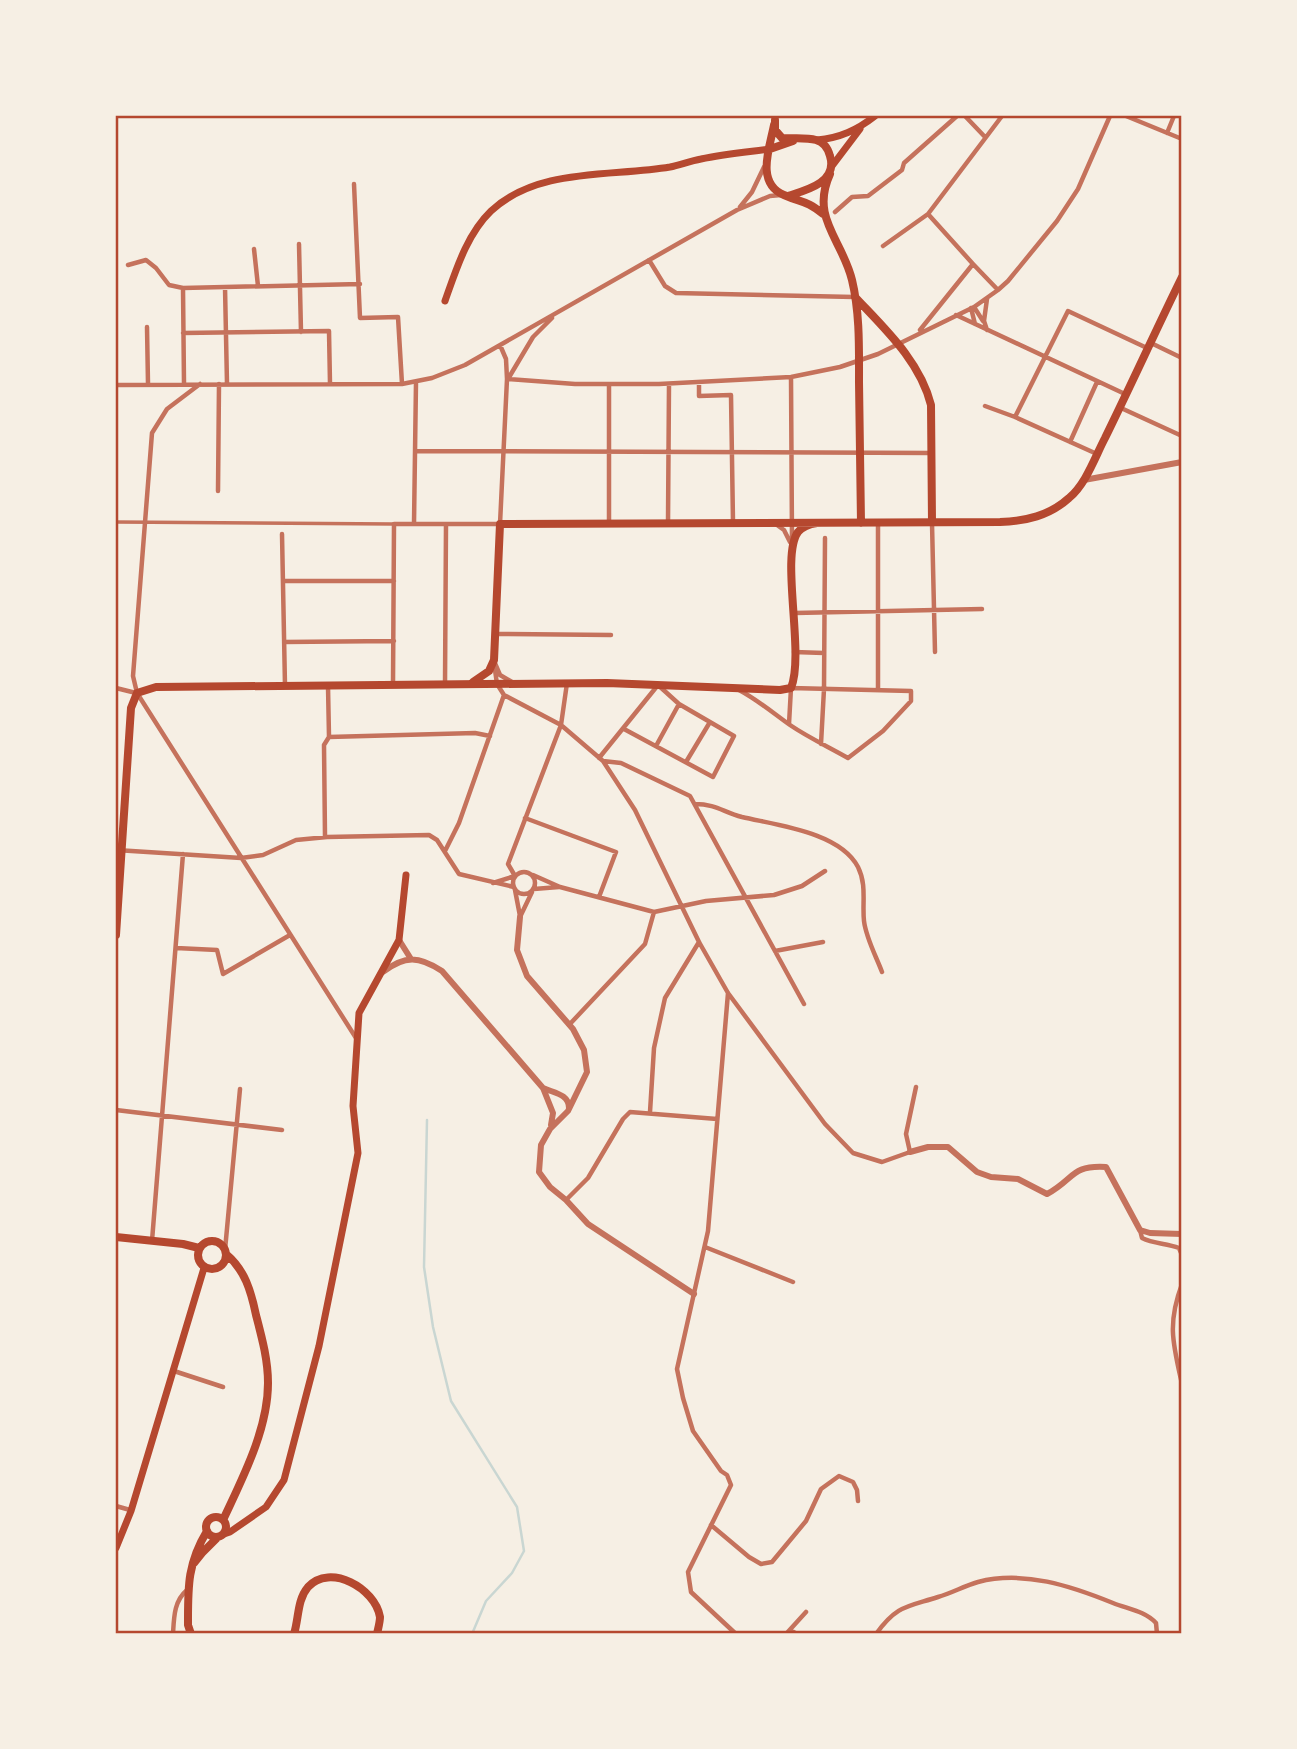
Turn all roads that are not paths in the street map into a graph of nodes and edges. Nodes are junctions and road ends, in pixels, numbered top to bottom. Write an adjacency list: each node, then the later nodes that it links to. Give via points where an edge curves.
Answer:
1 (875, 116): 9 (main road)
2 (957, 116): 21 (street, via 904,163 902,170 868,196 852,197)
3 (965, 116): 11 (street)
4 (1002, 116): 11 (street)
5 (1110, 116): 36 (street, via 1078,189)
6 (1126, 116): 10 (street)
7 (1174, 116): 10 (street)
8 (775, 118): 12 (main road, via 778,135); 15 (main road)
9 (863, 125): 14 (main road, via 833,139); 17 (main road)
10 (1167, 133): 13 (street)
11 (985, 136): 23 (street)
12 (799, 139): 14 (main road); 15 (main road)
13 (1181, 139)
14 (816, 140): 17 (main road, via 828,150)
15 (769, 149): 16 (main road); 39 (main road, via 671,167 572,177 515,195 479,225)
16 (766, 162): 19 (main road, via 768,177); 20 (street, via 752,192)
17 (831, 170): 19 (main road, via 809,189); 22 (main road, via 822,193)
18 (355, 184): 31 (street)
19 (785, 196): 20 (street, via 770,196); 22 (main road, via 809,203)
20 (737, 210): 27 (street)
21 (835, 212)
22 (823, 214): 37 (main road, via 842,252)
23 (928, 214): 25 (street); 28 (street)
24 (299, 244): 32 (street)
25 (883, 246)
26 (254, 249): 33 (street)
27 (649, 260): 37 (street, via 665,286 676,293); 41 (street)
28 (973, 264): 36 (street); 50 (street)
29 (128, 265): 35 (street, via 146,260 169,285)
30 (1181, 277): 53 (main road)
31 (360, 284): 32 (street); 68 (street, via 360,318 398,317)
32 (300, 285): 33 (street); 48 (street)
33 (258, 286): 34 (street)
34 (225, 287): 35 (street); 47 (street)
35 (183, 288): 49 (street)
36 (998, 290): 38 (street)
37 (855, 297): 51 (main road); 56 (main road)
38 (987, 299): 40 (street); 43 (street)
39 (445, 301)
40 (972, 307): 42 (street); 43 (street); 44 (street)
41 (560, 310): 52 (street); 58 (street, via 533,337)
42 (956, 315): 44 (street); 50 (street)
43 (984, 321): 46 (street)
44 (976, 325): 46 (street)
45 (147, 327): 62 (street)
46 (987, 330): 54 (street)
47 (226, 332): 48 (street); 49 (street); 66 (street)
48 (301, 332): 67 (street, via 329,331)
49 (183, 333): 63 (street)
50 (917, 334): 51 (street)
51 (899, 343): 56 (street); 85 (main road, via 928,394)
52 (500, 345): 58 (street); 59 (street, via 449,373)
53 (1149, 345): 54 (street, via 1068,312); 55 (street); 72 (main road)
54 (1043, 358): 60 (street); 75 (street)
55 (1181, 358)
56 (859, 362): 57 (street); 84 (main road)
57 (791, 377): 61 (street); 83 (street)
58 (507, 379): 69 (street); 79 (street)
59 (416, 382): 68 (street); 78 (street)
60 (1097, 382): 72 (street); 77 (street)
61 (699, 383): 70 (street); 82 (street, via 699,396 731,395)
62 (148, 384): 63 (street); 71 (street)
63 (184, 384): 64 (street)
64 (200, 384): 65 (street); 91 (street, via 167,409 152,433)
65 (219, 384): 66 (street); 89 (street)
66 (228, 384): 67 (street)
67 (330, 384): 68 (street)
68 (401, 384)
69 (608, 384): 70 (street); 80 (street)
70 (668, 384): 81 (street)
71 (116, 385)
72 (1126, 395): 74 (main road)
73 (985, 406): 75 (street)
74 (1120, 407): 76 (street); 86 (main road)
75 (1015, 417): 77 (street)
76 (1181, 436)
77 (1070, 442): 86 (street)
78 (415, 451): 79 (street); 101 (street)
79 (502, 451): 80 (street); 103 (street)
80 (609, 452): 81 (street); 104 (street)
81 (668, 452): 82 (street); 105 (street)
82 (732, 452): 83 (street); 94 (street)
83 (792, 452): 84 (street); 96 (street)
84 (860, 452): 85 (street); 98 (main road)
85 (931, 453): 92 (main road)
86 (1097, 454): 88 (main road)
87 (1181, 461): 88 (street)
88 (1083, 480): 92 (main road, via 1071,497 1030,520)
89 (218, 491)
90 (116, 522): 91 (street)
91 (144, 522): 93 (street); 138 (street, via 134,676)
92 (932, 522): 99 (main road); 112 (street)
93 (282, 523): 100 (street); 106 (street)
94 (733, 523): 95 (main road); 105 (main road)
95 (769, 523): 96 (main road); 108 (street, via 785,530)
96 (792, 523): 97 (main road); 108 (street)
97 (817, 523): 98 (main road); 108 (main road, via 799,531)
98 (860, 523): 99 (main road)
99 (878, 523): 113 (street)
100 (394, 524): 101 (street); 110 (street)
101 (414, 524): 102 (street)
102 (446, 524): 103 (street); 125 (street)
103 (500, 524): 104 (main road); 116 (main road)
104 (609, 524): 105 (main road)
105 (668, 524)
106 (282, 534): 109 (street)
107 (825, 538): 114 (street)
108 (792, 550): 115 (main road)
109 (283, 581): 110 (street); 119 (street)
110 (394, 581): 118 (street)
111 (982, 609): 112 (street)
112 (934, 610): 113 (street); 120 (street)
113 (878, 611): 114 (street); 137 (street)
114 (824, 612): 115 (street); 122 (street)
115 (794, 613): 121 (main road)
116 (495, 634): 117 (street); 123 (main road)
117 (611, 635)
118 (394, 641): 119 (street); 130 (street)
119 (284, 642): 132 (street)
120 (935, 652)
121 (794, 653): 122 (street); 134 (main road)
122 (824, 653): 136 (street)
123 (495, 663): 126 (main road, via 484,676); 127 (street); 128 (street, via 504,678)
124 (566, 683): 128 (main road); 131 (main road); 143 (street)
125 (444, 684): 126 (main road); 130 (main road)
126 (467, 684): 127 (main road)
127 (497, 684): 128 (main road); 139 (street)
128 (517, 684)
129 (328, 685): 130 (main road); 132 (main road); 146 (street)
130 (393, 685)
131 (657, 685): 135 (main road); 140 (street); 144 (street)
132 (285, 686): 138 (main road, via 156,687)
133 (116, 688): 138 (street)
134 (791, 688): 135 (main road); 136 (street); 142 (street)
135 (739, 689): 142 (street)
136 (824, 689): 137 (street); 147 (street)
137 (878, 690): 147 (street, via 911,691 911,701 848,758)
138 (137, 693): 154 (main road, via 131,708); 157 (street)
139 (504, 695): 143 (street); 145 (street)
140 (679, 704): 141 (street); 148 (street)
141 (710, 722): 150 (street); 150 (street, via 734,736 713,777)
142 (789, 724): 147 (street)
143 (561, 725): 149 (street); 152 (street)
144 (624, 729): 148 (street); 149 (street)
145 (489, 736): 146 (street); 155 (street)
146 (329, 737): 153 (street, via 324,745)
147 (821, 745)
148 (656, 746): 150 (street)
149 (601, 760): 151 (street, via 621,763 690,796); 168 (street, via 635,810)
150 (686, 762)
151 (694, 804): 167 (street); 180 (street, via 711,804 737,816 810,833 846,852 858,867 864,887 864,922)
152 (525, 818): 161 (street, via 508,864); 166 (street, via 616,852)
153 (325, 837): 155 (street, via 429,835); 157 (street, via 296,840 263,855)
154 (118, 850): 156 (street); 172 (main road)
155 (444, 852): 162 (street, via 459,874)
156 (183, 855): 157 (street); 176 (street)
157 (241, 858): 171 (street)
158 (825, 871): 167 (street, via 802,886)
159 (406, 875): 173 (main road)
160 (533, 875): 161 (street); 163 (street); 165 (street)
161 (515, 876): 162 (street); 164 (street)
162 (492, 884): 164 (street)
163 (560, 887): 165 (street); 166 (street)
164 (514, 889): 165 (street, via 523,895); 170 (street)
165 (533, 890): 170 (street)
166 (599, 897): 169 (street)
167 (746, 898): 168 (street); 177 (street)
168 (682, 907): 169 (street); 174 (street)
169 (654, 912): 183 (street, via 645,944)
170 (520, 917): 183 (street, via 517,950 527,976)
171 (290, 934): 176 (street, via 223,974 217,950); 184 (street)
172 (116, 935)
173 (399, 940): 178 (street); 179 (main road)
174 (699, 942): 181 (street); 193 (street, via 665,998 654,1048)
175 (823, 942): 177 (street)
176 (176, 948): 195 (street)
177 (775, 951): 182 (street)
178 (411, 959): 179 (street); 186 (street, via 426,961 442,971)
179 (383, 972): 184 (main road, via 359,1013)
180 (882, 972)
181 (728, 993): 196 (street); 200 (street, via 825,1124 853,1153 882,1162)
182 (804, 1004)
183 (569, 1025): 187 (street, via 584,1050 587,1072)
184 (356, 1038): 221 (main road, via 353,1106 358,1153 319,1346 284,1480 266,1507 243,1524)
185 (916, 1087): 200 (street, via 906,1134)
186 (543, 1088): 189 (street); 191 (street)
187 (581, 1088): 189 (street); 190 (street)
188 (240, 1089): 197 (street)
189 (561, 1096): 190 (street, via 569,1101); 191 (street, via 552,1098)
190 (569, 1108): 194 (street)
191 (551, 1109): 194 (street); 198 (street)
192 (116, 1110): 195 (street)
193 (650, 1112): 196 (street); 201 (street, via 631,1112 623,1119 588,1178)
194 (562, 1114): 198 (street)
195 (162, 1115): 197 (street); 205 (street)
196 (718, 1119): 206 (street)
197 (237, 1125): 199 (street); 208 (street)
198 (550, 1129): 201 (street, via 541,1144 539,1172)
199 (282, 1130)
200 (911, 1152): 202 (street, via 948,1147 976,1172 1018,1179 1047,1194 1086,1166 1106,1167)
201 (566, 1200): 213 (street, via 588,1224)
202 (1140, 1230): 203 (street); 209 (street, via 1142,1238 1170,1244 1179,1248)
203 (1181, 1234)
204 (116, 1237): 205 (main road)
205 (152, 1241): 207 (main road)
206 (705, 1247): 211 (street); 213 (street)
207 (199, 1248): 208 (main road, via 211,1241); 210 (main road, via 198,1261)
208 (225, 1252): 210 (main road, via 224,1263 217,1269); 221 (main road, via 250,1289 268,1387 250,1464)
209 (1181, 1255)
210 (204, 1268): 214 (main road)
211 (793, 1282)
212 (1181, 1284): 215 (street, via 1171,1320)
213 (694, 1294): 220 (street, via 677,1370 682,1398 694,1431 731,1485)
214 (173, 1371): 216 (street); 219 (main road)
215 (1181, 1384)
216 (223, 1387)
217 (858, 1501): 220 (street, via 853,1482 839,1476 828,1483 806,1521 772,1562 761,1564)
218 (116, 1506): 219 (street)
219 (131, 1511): 223 (main road)
220 (711, 1525): 232 (street, via 688,1572 691,1592)
221 (222, 1527): 222 (main road, via 212,1536); 222 (main road, via 208,1522); 224 (main road)
222 (207, 1531): 224 (main road)
223 (116, 1548)
224 (191, 1569): 225 (main road)
225 (189, 1588): 228 (street, via 174,1610); 229 (main road)
226 (806, 1612): 227 (street)
227 (788, 1632): 233 (street)
228 (173, 1633)
229 (191, 1633)
230 (294, 1633): 231 (main road, via 300,1601 309,1587 321,1578 337,1576 370,1598 380,1617)
231 (377, 1633)
232 (736, 1633)
233 (797, 1633)
234 (876, 1633): 235 (street, via 888,1617 920,1601 980,1582 1016,1578 1063,1584 1142,1613 1156,1623)
235 (1157, 1633)

